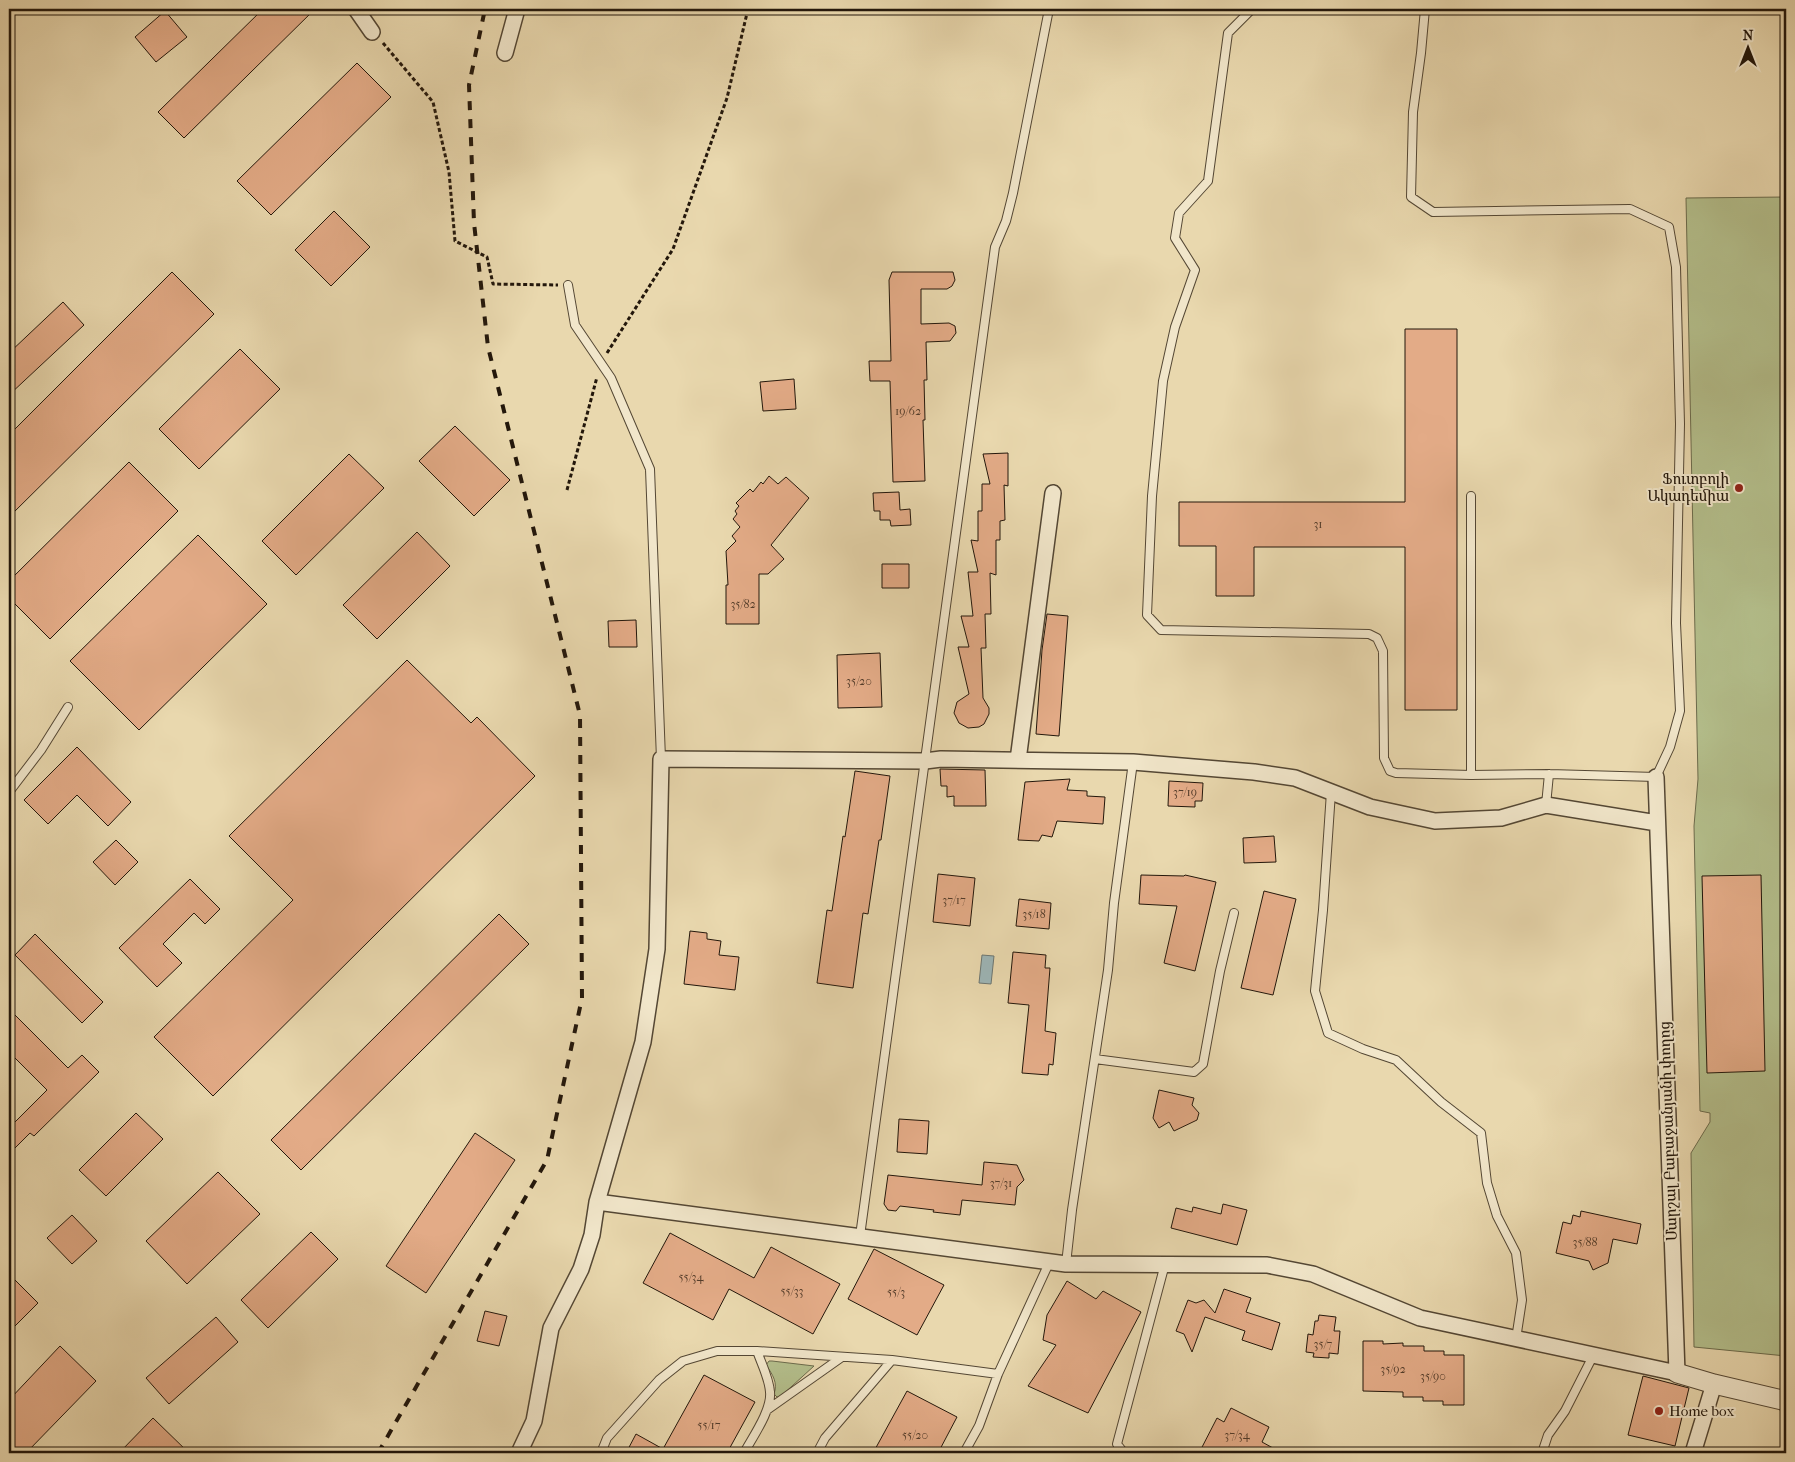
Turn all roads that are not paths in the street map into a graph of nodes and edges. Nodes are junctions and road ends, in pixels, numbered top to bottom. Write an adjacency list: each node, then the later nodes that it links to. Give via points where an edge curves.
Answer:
1 (356, 9): 6 (street)
2 (518, 9): 7 (street)
3 (1049, 9): 14 (lane, via 1006,221 995,247)
4 (1252, 9): 17 (lane, via 1228,33 1208,181 1179,213 1176,230 1175,238 1195,270 1175,327 1163,381 1152,496 1147,615 1161,630 1369,634 1377,638 1382,651 1384,758 1390,771)
5 (1425, 9): 18 (lane, via 1413,112 1411,197 1433,212 1630,209 1669,227 1676,267 1679,374 1676,623 1680,711 1670,747)
6 (372, 32)
7 (506, 53)
8 (568, 286): 12 (lane, via 575,325 611,378 650,470)
9 (1053, 493): 13 (street)
10 (1471, 496): 17 (lane)
11 (68, 707): 19 (lane)
12 (661, 759): 14 (street); 25 (street, via 657,949 643,1042)
13 (1018, 760): 14 (street); 15 (street)
14 (925, 761): 26 (lane)
15 (1133, 762): 20 (street, via 1262,773 1295,778); 24 (lane)
16 (1548, 774): 17 (lane); 18 (lane); 21 (lane)
17 (1471, 775)
18 (1656, 777): 22 (street, Մարշալ Բաբաջանյանի փողոց)
19 (9, 792)
20 (1332, 792): 21 (street, via 1370,807 1435,821 1501,818); 30 (lane, via 1315,991 1328,1033 1396,1060 1480,1133 1497,1216 1516,1253 1522,1300)
21 (1546, 805): 22 (street)
22 (1657, 823): 35 (street, Մարշալ Բաբաջանյանի փողոց)
23 (1234, 913): 24 (lane, via 1203,1064 1194,1072)
24 (1095, 1059): 28 (lane)
25 (597, 1202): 26 (street); 40 (street, via 592,1235 581,1269 551,1328 534,1421)
26 (860, 1236): 27 (street)
27 (1049, 1263): 28 (street); 36 (lane)
28 (1066, 1264): 29 (street)
29 (1165, 1264): 30 (street, via 1267,1265 1313,1274 1420,1318); 45 (lane, via 1117,1444)
30 (1516, 1339): 32 (street)
31 (757, 1351): 33 (lane); 39 (lane, via 771,1394); 41 (lane, via 717,1351 683,1361 659,1380 607,1438)
32 (1593, 1356): 35 (street); 46 (lane, via 1566,1411 1548,1435)
33 (842, 1357): 34 (lane); 39 (lane)
34 (892, 1360): 36 (lane); 43 (lane, via 825,1438)
35 (1677, 1373): 37 (street)
36 (998, 1374): 44 (lane, via 979,1426)
37 (1714, 1384): 38 (street); 47 (street)
38 (1786, 1401)
39 (767, 1410): 42 (lane)
40 (519, 1453)
41 (601, 1453)
42 (744, 1453)
43 (817, 1453)
44 (964, 1453)
45 (1124, 1453)
46 (1542, 1453)
47 (1692, 1453)

